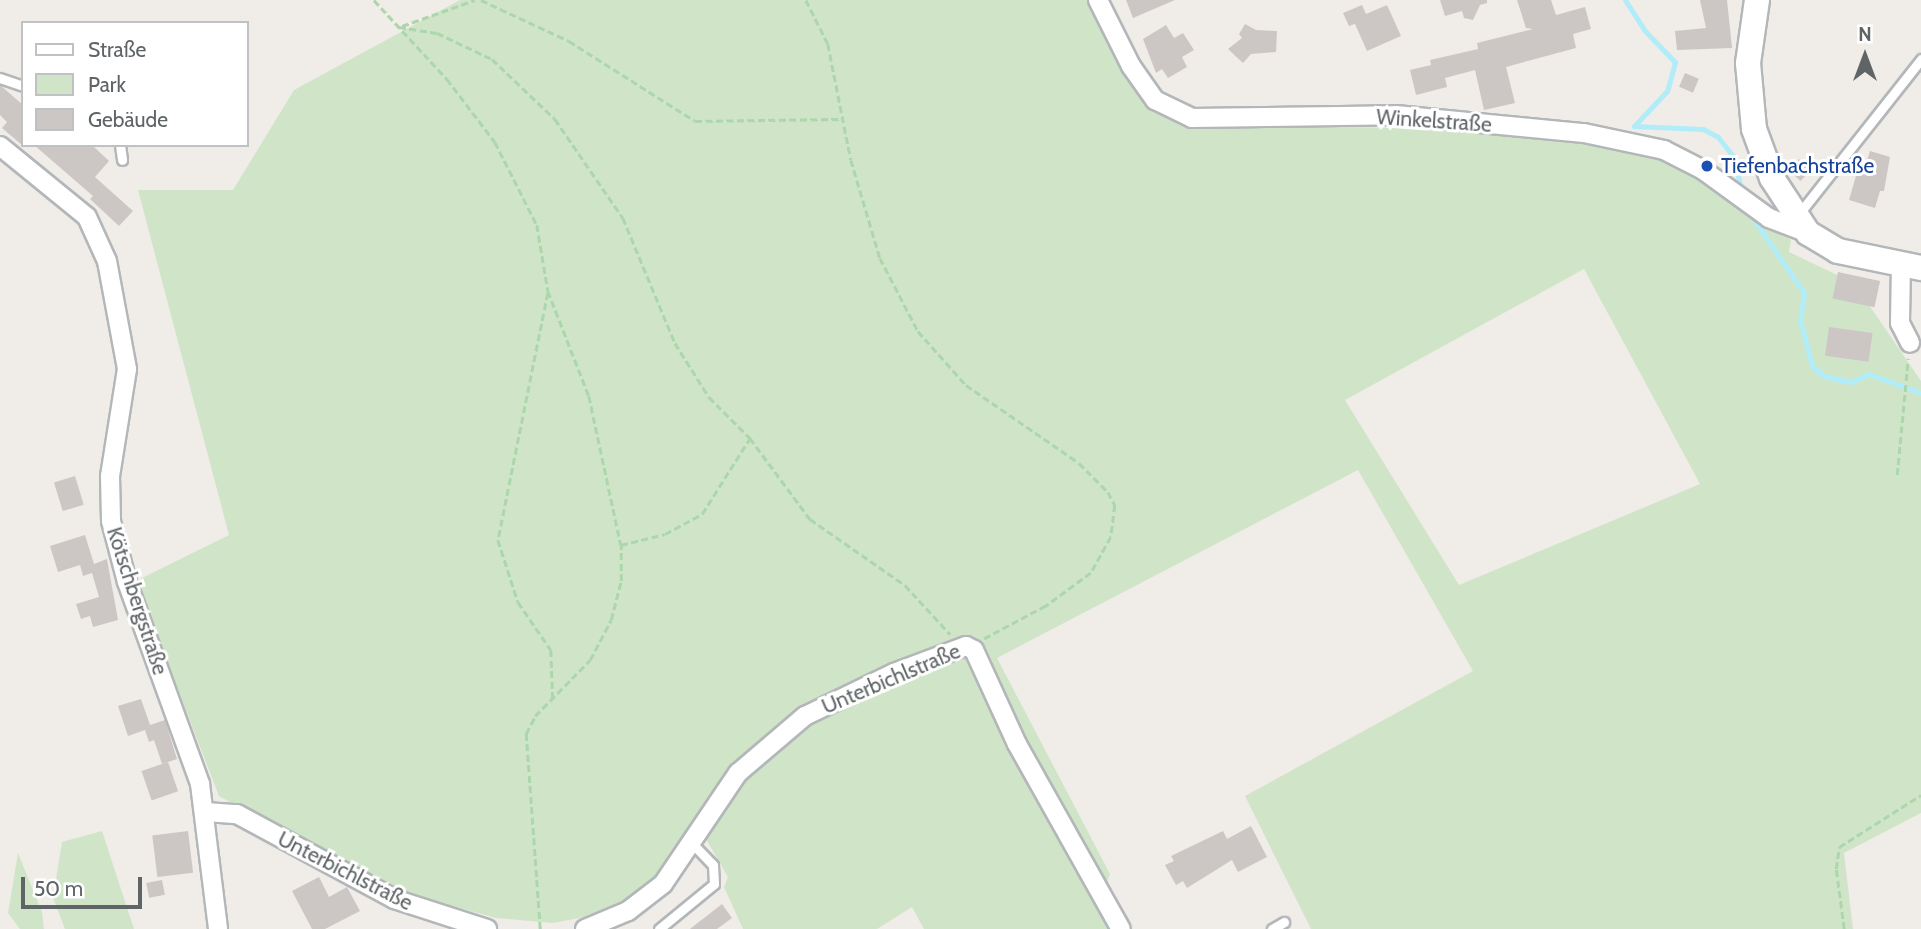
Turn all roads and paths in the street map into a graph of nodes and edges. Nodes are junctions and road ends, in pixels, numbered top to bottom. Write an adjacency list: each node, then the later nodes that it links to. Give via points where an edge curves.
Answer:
1 (374, 0): 7 (path)
2 (474, 0): 7 (path)
3 (481, 0): 11 (path, via 569,41 695,121)
4 (806, 0): 11 (path, via 828,44)
5 (1098, 0): 15 (street, Winkelstraße, via 1131,66 1155,100 1192,118 1396,116 1584,133 1664,149 1703,170 1769,218)
6 (1757, 0): 15 (street, via 1748,63 1754,129 1772,178)
7 (399, 27): 17 (path, via 447,79 495,142 537,225); 20 (path, via 437,33 492,59 555,119 623,218 681,352 709,397)
8 (1921, 59): 15 (lane)
9 (0, 78): 10 (lane)
10 (21, 85)
11 (843, 119): 23 (path, via 880,258 918,331 966,385 1079,463 1115,505 1111,537 1082,582)
12 (0, 146): 26 (street, Kötschbergstraße, via 87,217 105,254 127,369 110,477 111,521 127,582)
13 (120, 147): 14 (lane)
14 (122, 160)
15 (1802, 225): 16 (street, via 1838,251)
16 (1911, 266): 18 (street, via 1900,323)
17 (548, 291): 22 (path, via 589,396); 24 (path, via 498,540 518,602 551,650)
18 (1910, 344)
19 (1907, 376): 21 (path)
20 (750, 438): 22 (path, via 702,514 665,534); 23 (path, via 810,519 905,585)
21 (1897, 475)
22 (621, 545): 24 (path, via 621,580 611,620 590,660)
23 (966, 646): 27 (street, Unterbichlstraße, via 894,673 805,716 738,773); 34 (street, Unterbichlstraße)
24 (553, 702): 31 (path, via 535,716 526,734)
25 (1921, 795): 36 (path, via 1839,847 1836,869)
26 (206, 812): 29 (street, Kötschbergstraße); 30 (street, Unterbichlstraße, via 237,814 394,899)
27 (692, 843): 32 (street, Unterbichlstraße, via 646,899); 33 (lane, via 713,865 714,884)
28 (1283, 922): 35 (lane)
29 (218, 929)
30 (487, 929)
31 (540, 929)
32 (585, 929)
33 (659, 929)
34 (1121, 929)
35 (1272, 929)
36 (1844, 929)

